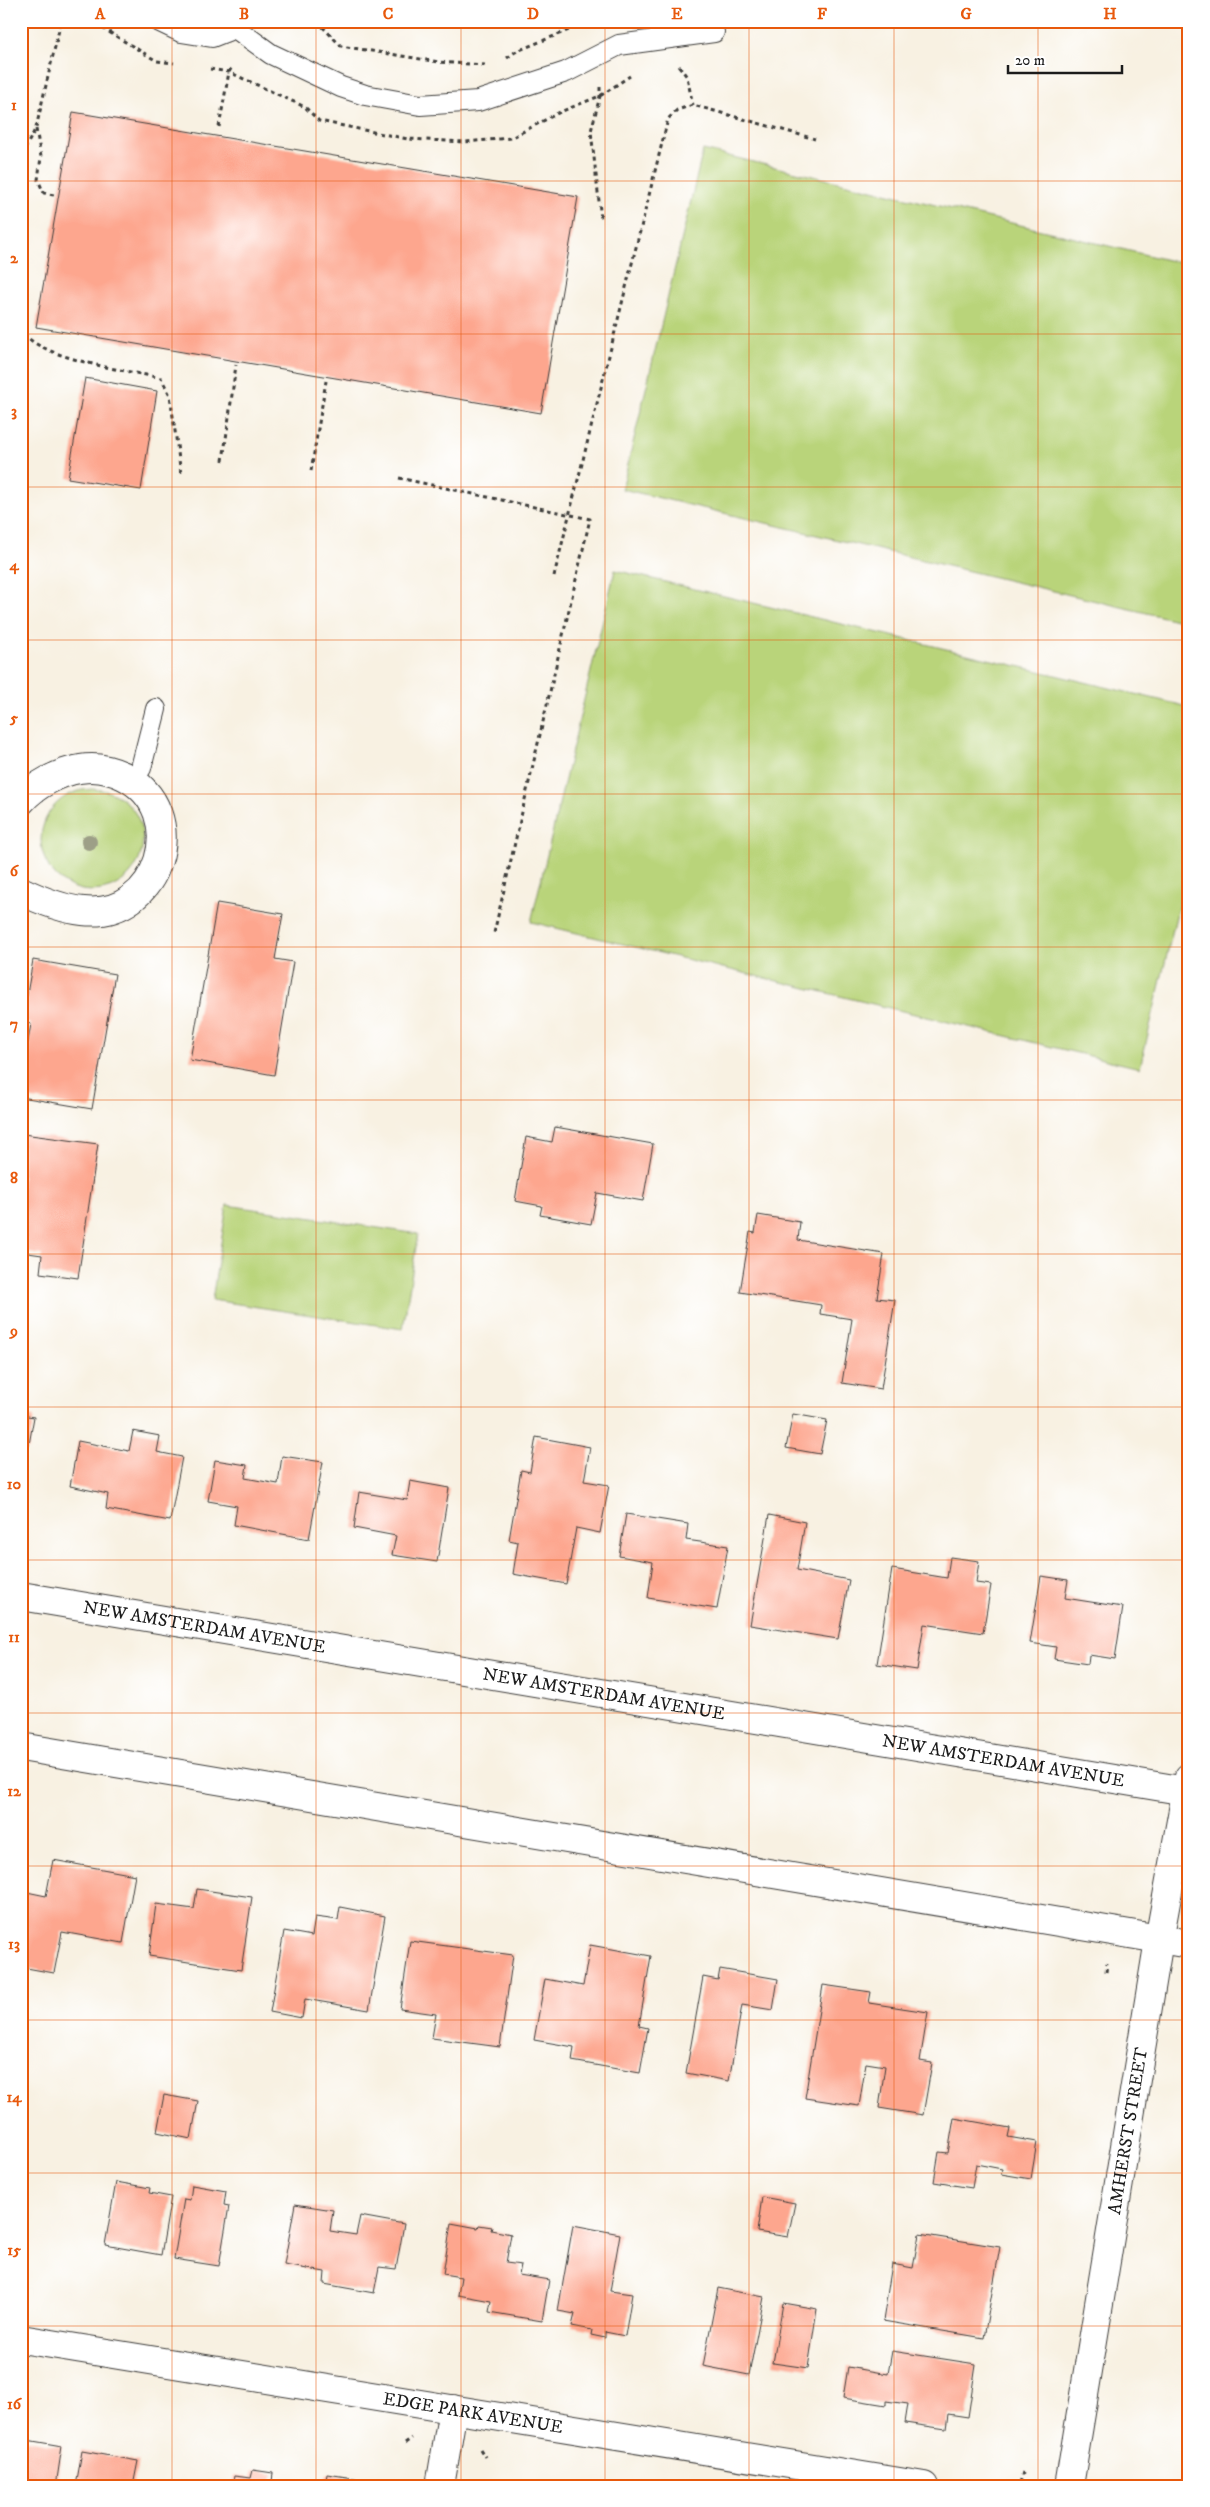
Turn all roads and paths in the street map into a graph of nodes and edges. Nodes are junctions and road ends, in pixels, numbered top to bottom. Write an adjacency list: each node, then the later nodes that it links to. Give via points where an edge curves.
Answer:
1 (61, 21): 14 (path)
2 (158, 21): 5 (lane, via 181,32 212,37)
3 (317, 21): 9 (path, via 341,46 439,62)
4 (591, 21): 7 (path, via 515,52)
5 (236, 25): 6 (lane, via 271,54 341,87 420,105 478,101 566,72 619,45)
6 (714, 32)
7 (502, 61)
8 (233, 65): 13 (path)
9 (495, 66)
10 (600, 77): 18 (path, via 600,96 591,131)
11 (686, 77): 12 (path)
12 (693, 105): 15 (path); 26 (path, via 677,110 668,119)
13 (219, 127)
14 (36, 128): 16 (path); 17 (path, via 41,157 38,180 44,193)
15 (815, 139)
16 (21, 156)
17 (54, 195)
18 (601, 219)
19 (21, 326): 24 (path, via 36,345 54,354 161,378 170,395)
20 (236, 365): 22 (path)
21 (326, 381): 23 (path)
22 (223, 461)
23 (311, 470)
24 (182, 474)
25 (399, 478): 26 (path)
26 (571, 513): 27 (path); 32 (path, via 590,518)
27 (554, 576)
28 (156, 709): 29 (lane, via 141,768)
29 (133, 781): 30 (street, via 113,770 90,767 68,771 28,792); 31 (street, via 148,796 158,815 162,836 160,857 153,876 139,893 123,904 103,911 83,911)
30 (21, 801)
31 (21, 891)
32 (494, 933)
33 (21, 1596): 35 (street, NEW AMSTERDAM AVENUE)
34 (21, 1746): 36 (street)
35 (1188, 1784): 36 (street, AMHERST STREET)
36 (1159, 1940): 37 (street); 48 (street, AMHERST STREET)
37 (1189, 1944)
38 (21, 2339): 39 (street, EDGE PARK AVENUE)
39 (453, 2409): 46 (street); 47 (street, EDGE PARK AVENUE)
40 (415, 2437): 41 (path)
41 (405, 2443)
42 (480, 2448): 43 (path)
43 (485, 2457)
44 (1023, 2473): 45 (path)
45 (1020, 2484)
46 (440, 2486)
47 (924, 2486)
48 (1069, 2486)

